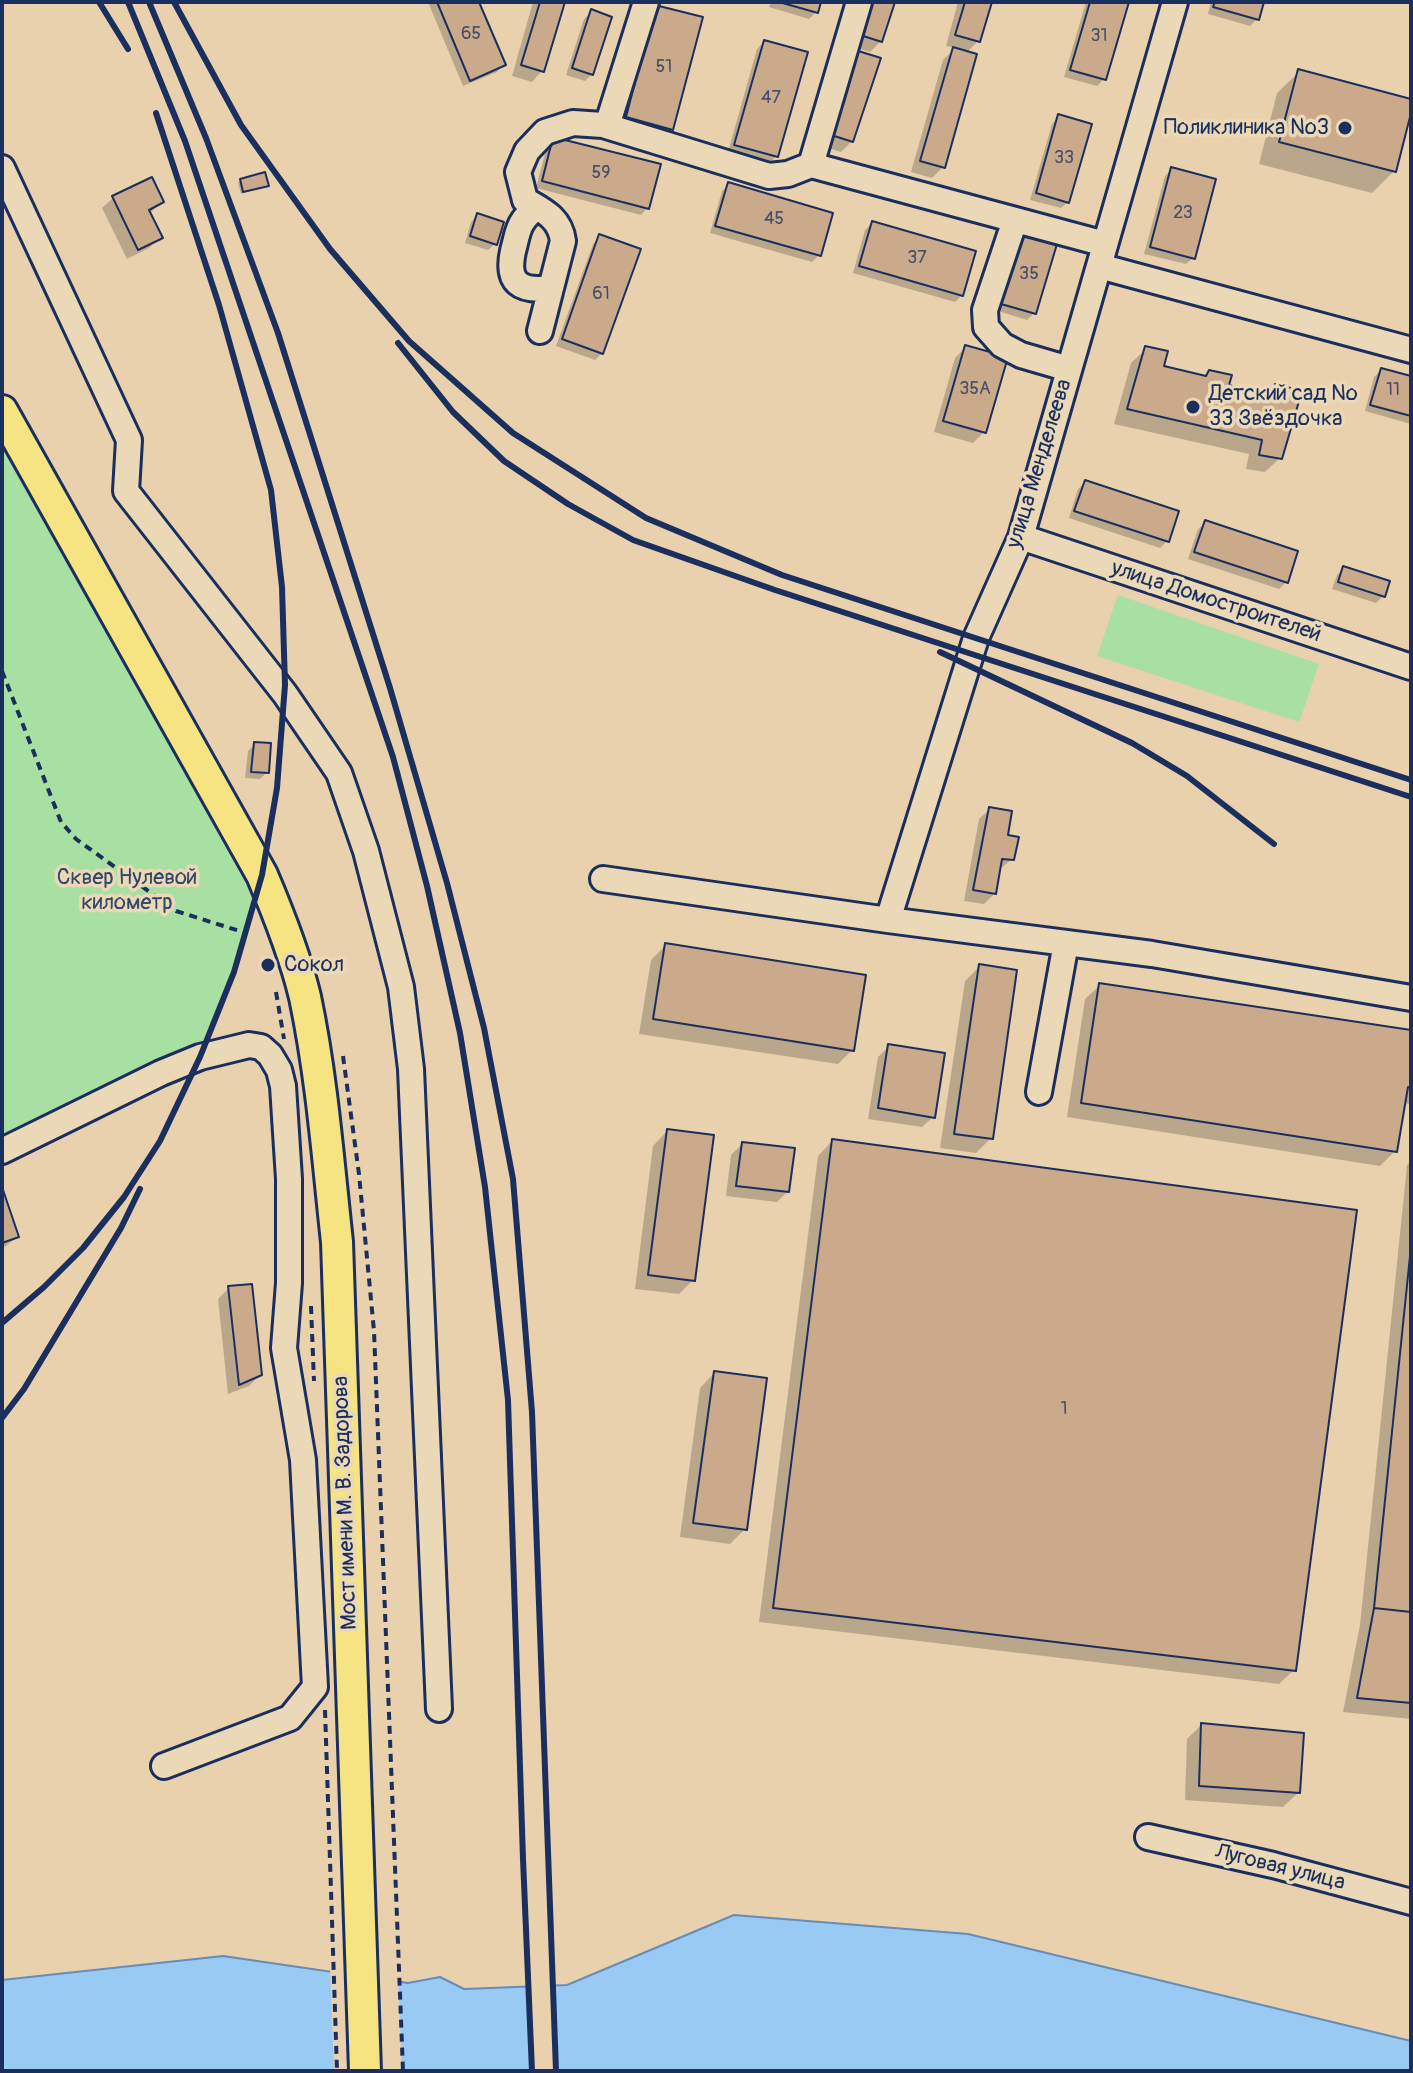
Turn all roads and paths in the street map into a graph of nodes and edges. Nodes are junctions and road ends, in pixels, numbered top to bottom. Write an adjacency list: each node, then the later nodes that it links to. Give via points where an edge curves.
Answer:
1 (646, 2): 4 (street)
2 (859, 2): 5 (street)
3 (1175, 2): 9 (street, улица Менделеева)
4 (607, 126): 5 (street, via 769,176); 7 (street, via 557,126 527,151 518,172 525,200)
5 (811, 165): 8 (street)
6 (2, 168): 27 (street, via 129,440 126,491 285,694 339,773 366,851 401,987 411,1069)
7 (536, 207): 10 (street, via 559,222 561,230); 10 (street, via 522,221 509,267 520,285)
8 (1015, 220): 9 (street); 13 (street, via 985,310 986,327 1002,345 1021,355)
9 (1102, 255): 12 (street); 13 (street, улица Менделеева)
10 (551, 288): 11 (street)
11 (540, 331)
12 (1411, 350)
13 (1069, 369): 15 (street, улица Менделеева)
14 (2, 411): 31 (main road, Мост имени М. В. Задорова, via 262,875 289,939 304,995 337,1242)
15 (1021, 537): 16 (street, улица Домостроителей); 20 (street, улица Менделеева, via 976,638)
16 (1411, 667)
17 (2, 671): 18 (path)
18 (4, 683): 21 (path, via 61,822 76,839 176,911)
19 (603, 879): 20 (street)
20 (888, 920): 22 (street)
21 (246, 933)
22 (1066, 943): 23 (street); 25 (street)
23 (1411, 998)
24 (342, 1052): 32 (path, via 375,1336)
25 (1039, 1092)
26 (2, 1151): 28 (street, via 200,1057 249,1045 261,1047 279,1070 289,1253 284,1348 303,1460 315,1687 290,1718)
27 (439, 1709)
28 (164, 1766)
29 (1148, 1837): 30 (street, Луговая улица)
30 (1411, 1902)
31 (365, 2071)
32 (403, 2071)

